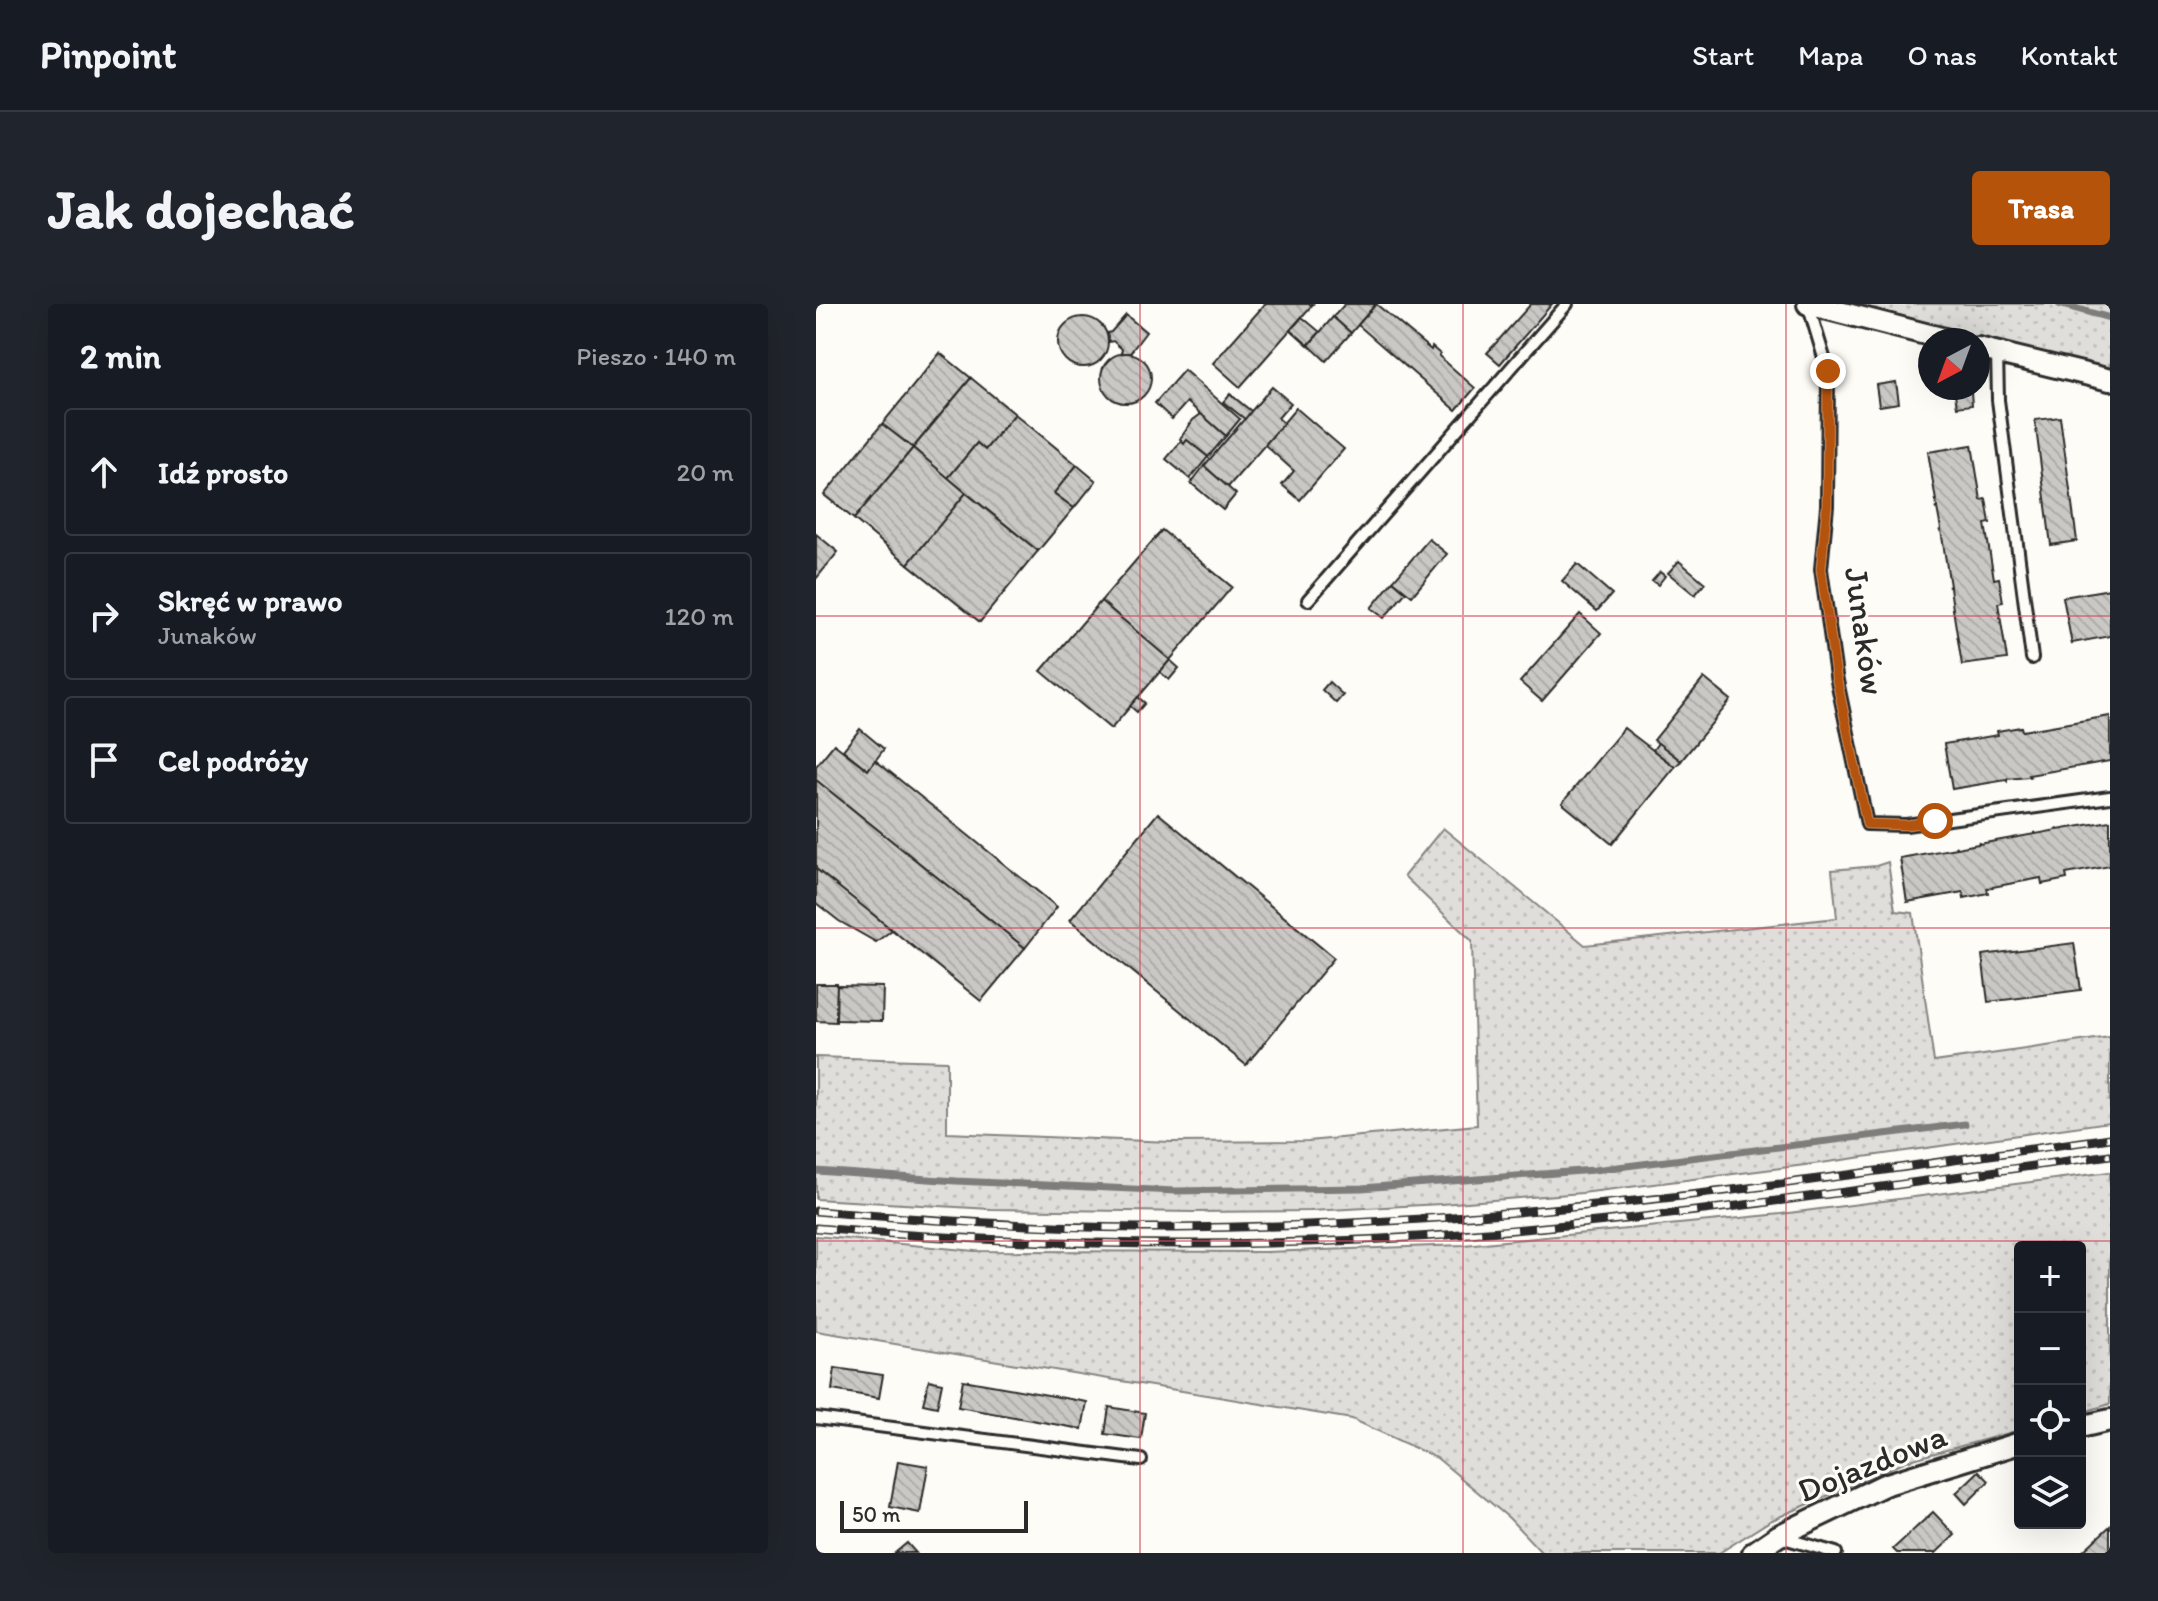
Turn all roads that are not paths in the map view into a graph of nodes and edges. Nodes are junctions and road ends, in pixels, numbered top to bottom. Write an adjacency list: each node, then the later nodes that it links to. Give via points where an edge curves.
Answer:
1 (1567, 304): 7 (lane)
2 (1808, 304): 3 (street, Junaków); 9 (lane, Junaków, via 1828,371 1821,569 1836,676 1867,824 1906,825)
3 (1918, 332)
4 (1990, 350): 6 (street)
5 (1990, 360): 8 (lane)
6 (2110, 380)
7 (1308, 600)
8 (2032, 658)
9 (2110, 797)
10 (816, 1418): 14 (lane)
11 (2110, 1420): 12 (street)
12 (2086, 1426)
13 (2014, 1445): 15 (street, Dojazdowa, via 1884,1485)
14 (1141, 1460)
15 (1778, 1536): 16 (street, Dojazdowa); 17 (lane)
16 (1753, 1553)
17 (1836, 1553)

